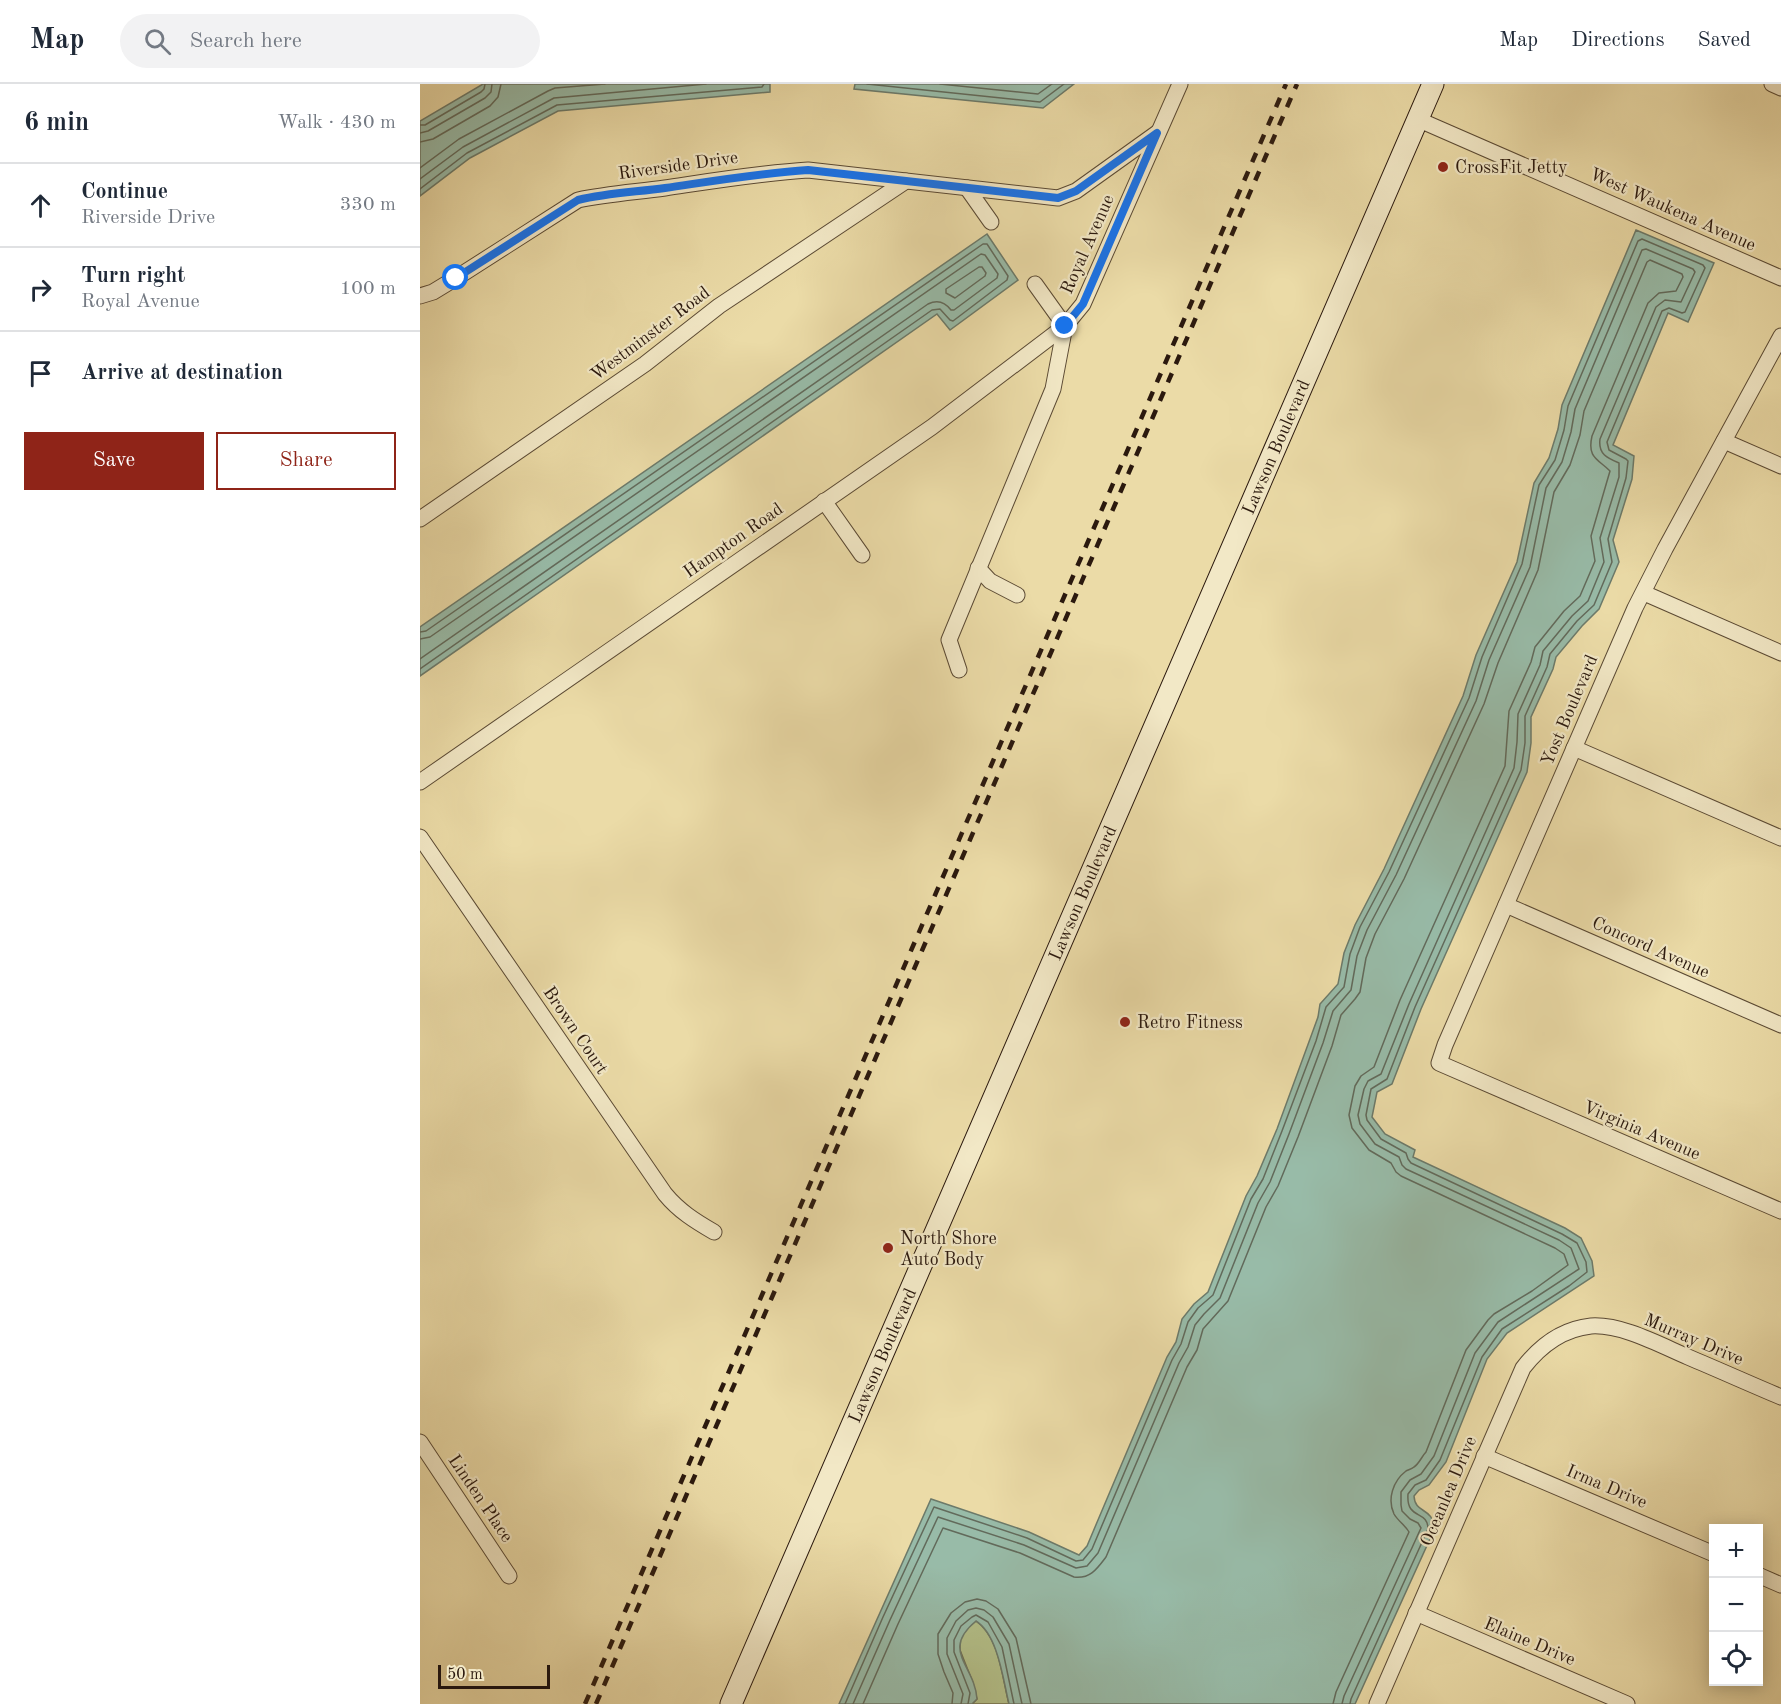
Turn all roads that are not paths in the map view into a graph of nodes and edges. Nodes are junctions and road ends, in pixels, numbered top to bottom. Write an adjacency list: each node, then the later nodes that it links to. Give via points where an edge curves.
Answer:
1 (1180, 84): 6 (street, Royal Avenue)
2 (1432, 84): 5 (main road, Lawson Boulevard)
3 (1772, 84): 4 (street)
4 (1781, 88)
5 (1418, 118): 10 (street, West Waukena Avenue); 43 (main road, Lawson Boulevard)
6 (1157, 133): 8 (street, Riverside Drive, via 1076,191 1058,198); 13 (street, Royal Avenue, via 1083,304)
7 (906, 181): 8 (street, Riverside Drive); 12 (street, Riverside Drive, via 787,171 578,200); 18 (street, Westminster Road, via 719,306 645,364)
8 (968, 188): 9 (street)
9 (991, 222)
10 (1781, 278)
11 (1035, 284): 13 (street)
12 (420, 297)
13 (1065, 326): 17 (street, Hampton Road, via 932,427); 20 (street, Royal Avenue, via 1053,389)
14 (1781, 336): 15 (street, Yost Boulevard)
15 (1724, 441): 16 (street); 21 (street, Yost Boulevard)
16 (1781, 466)
17 (824, 501): 19 (street); 26 (street, Hampton Road)
18 (420, 519)
19 (862, 555)
20 (978, 568): 22 (street, via 990,581); 24 (street, Royal Avenue, via 949,640)
21 (1644, 593): 23 (street); 25 (street, Yost Boulevard)
22 (1017, 595)
23 (1781, 653)
24 (959, 670)
25 (1574, 748): 28 (street); 29 (street, Yost Boulevard)
26 (420, 782)
27 (420, 837): 33 (street, Brown Court, via 665,1194 692,1220)
28 (1781, 838)
29 (1506, 905): 30 (street, Concord Avenue); 31 (street, Yost Boulevard, via 1439,1063)
30 (1781, 1025)
31 (1488, 1084): 32 (street, Virginia Avenue)
32 (1781, 1211)
33 (714, 1232)
34 (1589, 1327): 35 (street, Murray Drive, via 1611,1328 1644,1338); 37 (street, Oceanlea Drive, via 1569,1331 1547,1342 1533,1355 1523,1368)
35 (1781, 1397)
36 (420, 1442): 39 (street, Linden Place)
37 (1484, 1456): 38 (street, Irma Drive); 42 (street, Oceanlea Drive)
38 (1709, 1552)
39 (509, 1576)
40 (1763, 1577): 41 (street)
41 (1781, 1585)
42 (1416, 1613): 44 (street, Oceanlea Drive); 45 (street, Elaine Drive)
43 (731, 1704)
44 (1377, 1704)
45 (1627, 1704)

